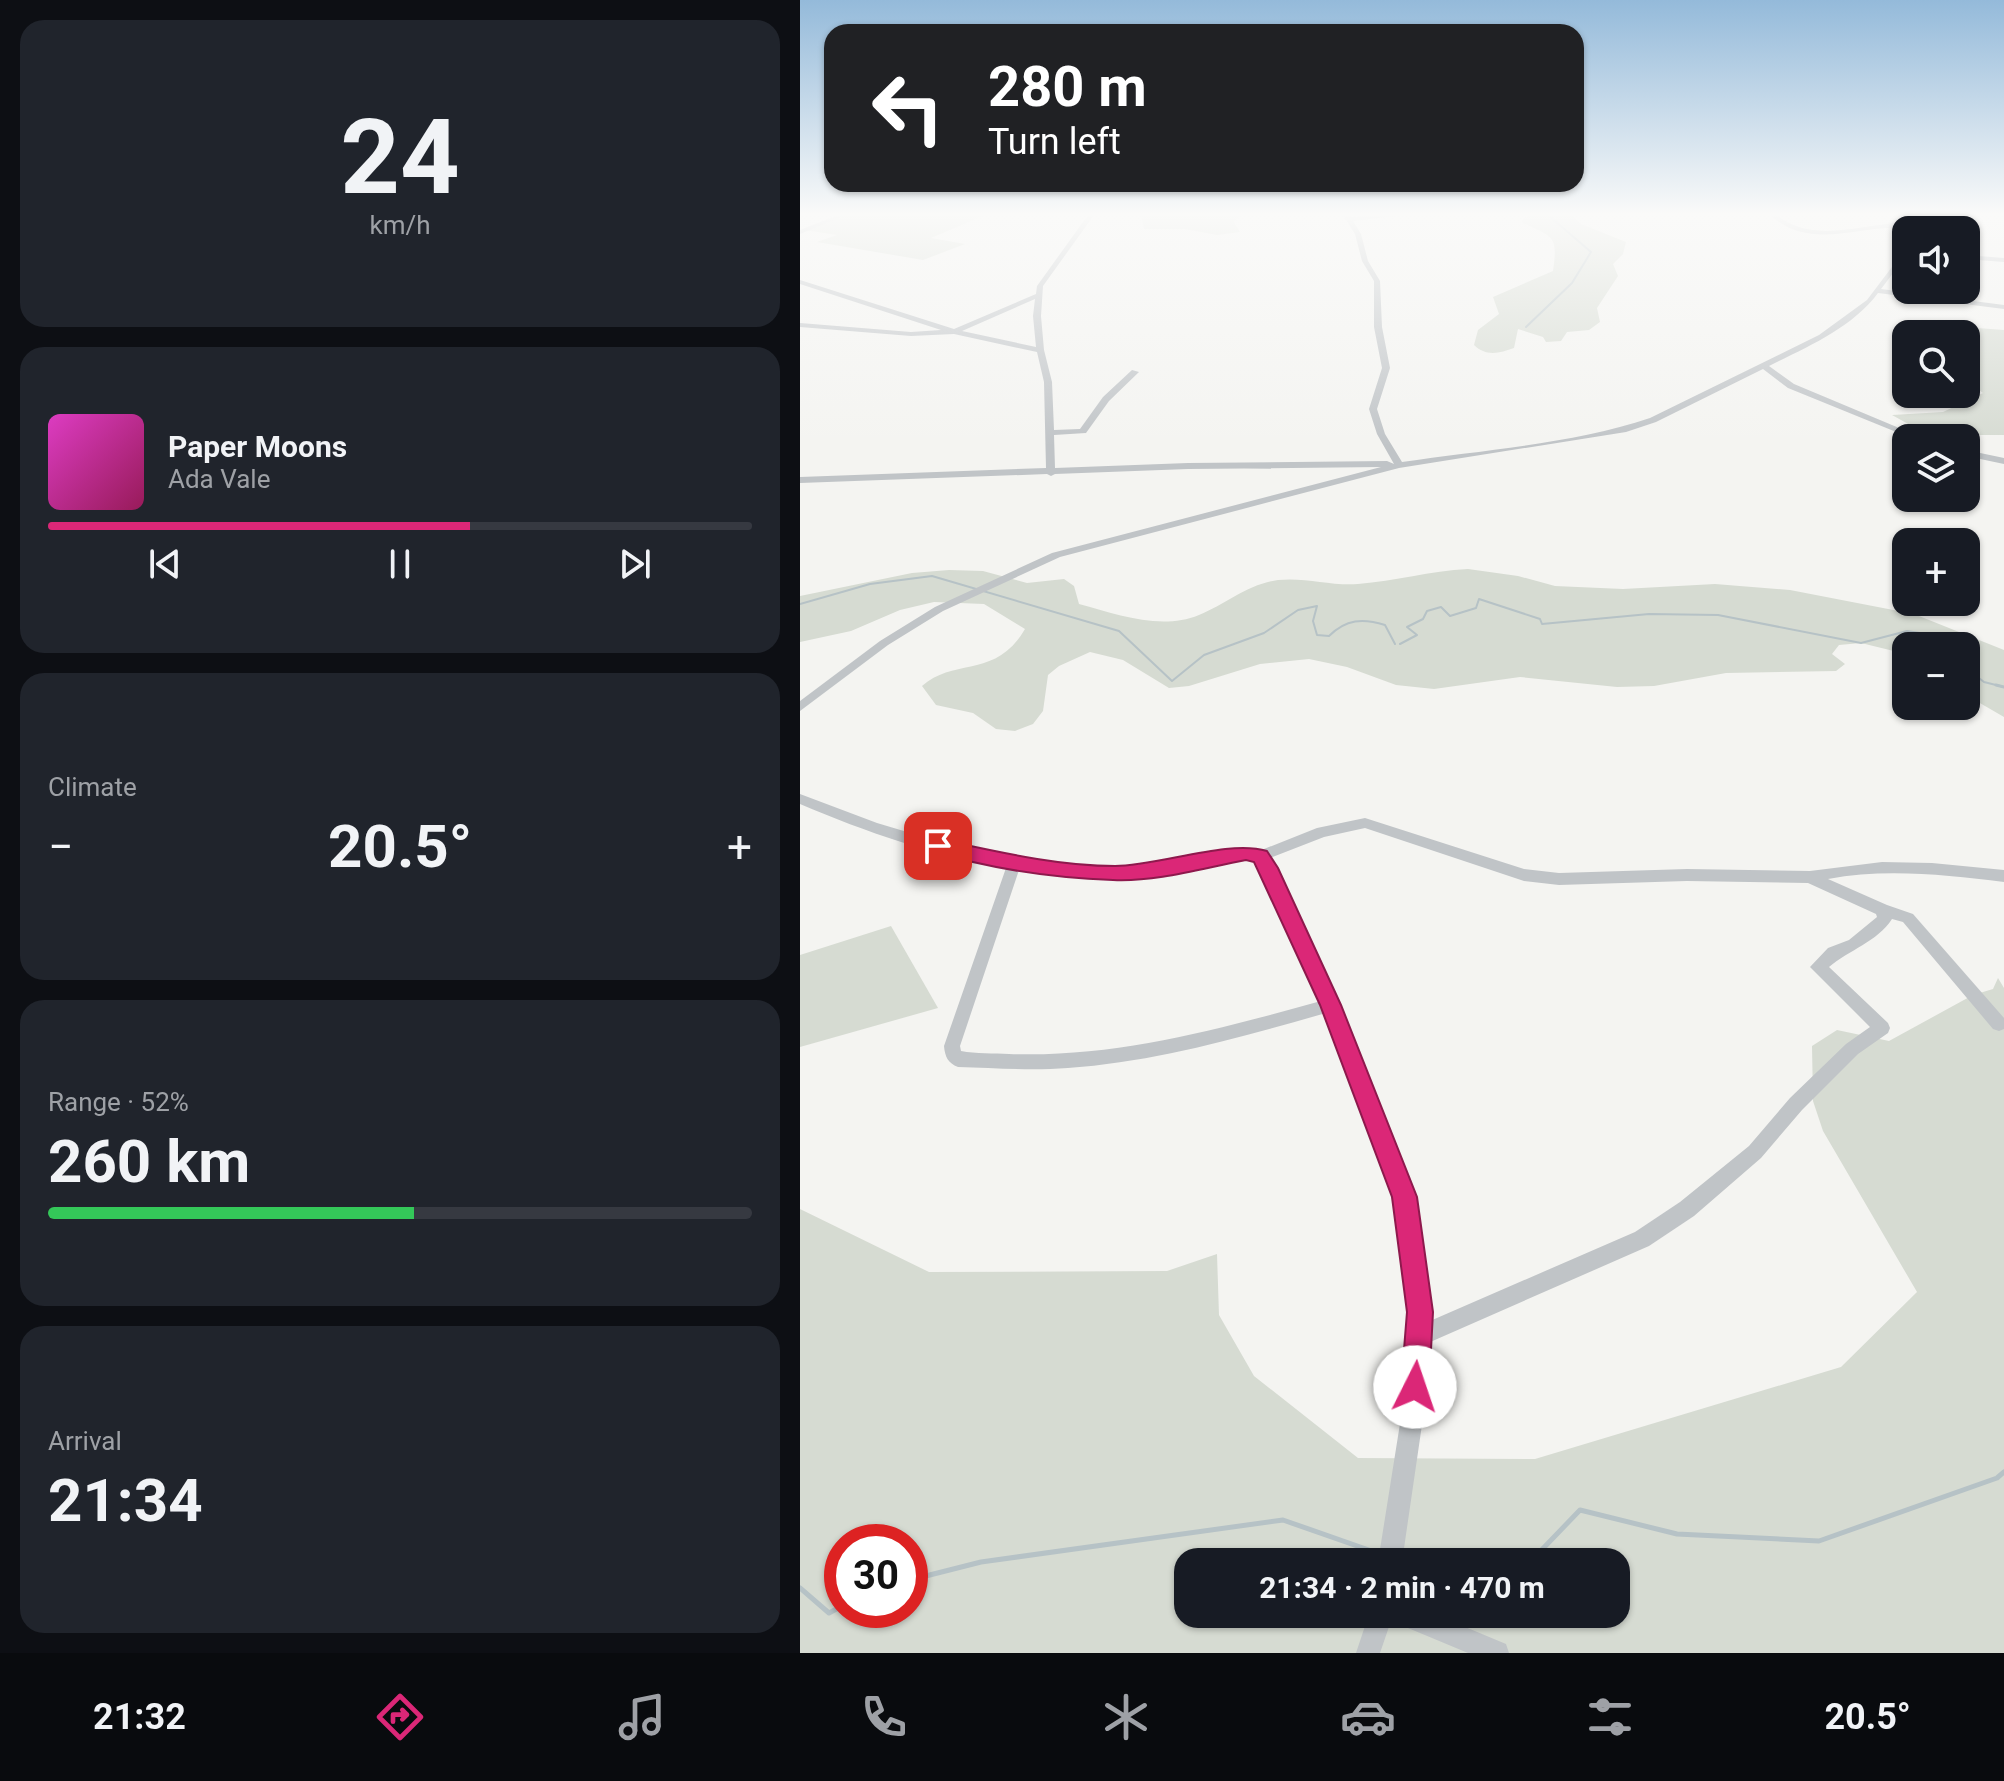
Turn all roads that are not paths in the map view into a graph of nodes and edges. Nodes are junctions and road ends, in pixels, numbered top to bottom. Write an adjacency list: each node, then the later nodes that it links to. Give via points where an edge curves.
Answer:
1 (831, 292): 8 (street)
2 (1377, 292): 16 (street, via 1386,368 1373,409)
3 (1876, 292): 10 (street, via 1822,337)
4 (1886, 292): 6 (street)
5 (1039, 295): 8 (street); 9 (street)
6 (2004, 307)
7 (800, 325): 8 (street, via 886,333)
8 (954, 332): 9 (street)
9 (1040, 350): 13 (street, via 1048,382)
10 (1762, 365): 12 (street, via 1791,386); 16 (street, via 1623,430)
11 (1135, 372): 13 (street, via 1083,431)
12 (1892, 427)
13 (1050, 433): 17 (street)
14 (1980, 456): 15 (street)
15 (2004, 461)
16 (1399, 465): 17 (street); 19 (street, via 1056,555 939,609)
17 (1051, 473): 18 (street)
18 (800, 480)
19 (800, 707)
20 (800, 799): 22 (street, via 912,841)
21 (1260, 856): 22 (street, via 1246,853 1114,873); 24 (street, via 1322,832 1365,823 1524,875); 26 (street)
22 (1015, 862): 26 (street, via 952,1046 958,1059 1033,1062 1116,1054 1220,1036)
23 (2004, 876): 24 (street, via 1885,868)
24 (1810, 877): 25 (street)
25 (1882, 910): 27 (street, via 1908,918); 28 (street, via 1885,919 1818,967 1882,1028 1819,1080 1755,1152 1642,1239)
26 (1331, 1005): 28 (street, via 1404,1197 1420,1312)
27 (1999, 1024)
28 (1418, 1337): 29 (street, via 1413,1411)
29 (1392, 1548)
30 (1376, 1628): 32 (street)
31 (1438, 1628): 33 (street)
32 (1368, 1653)
33 (1497, 1653)

